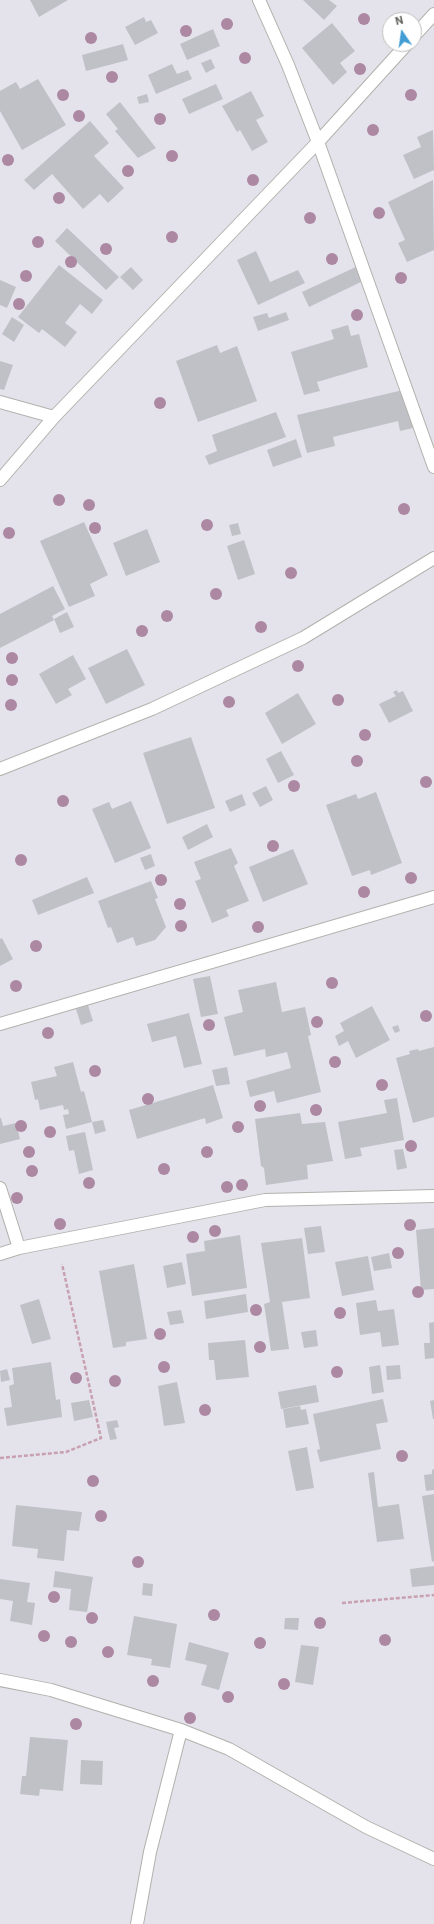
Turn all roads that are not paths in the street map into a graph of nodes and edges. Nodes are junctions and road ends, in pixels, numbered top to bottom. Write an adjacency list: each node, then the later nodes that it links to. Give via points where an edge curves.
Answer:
1 (259, 0): 5 (street, via 288,64)
2 (434, 14): 3 (street)
3 (422, 27)
4 (399, 52): 5 (street)
5 (318, 142): 7 (street); 8 (street)
6 (0, 402): 7 (street)
7 (54, 417): 9 (street)
8 (434, 467)
9 (0, 480)
10 (434, 558): 11 (street, via 303,638 152,709)
11 (0, 770)
12 (434, 896): 13 (street)
13 (0, 1024)
14 (0, 1188): 16 (street)
15 (434, 1196): 16 (street, via 265,1200)
16 (19, 1248): 17 (street)
17 (0, 1254)
18 (0, 1680): 19 (street, via 51,1690)
19 (181, 1730): 20 (street, via 229,1750 366,1827); 21 (street, via 150,1852)
20 (434, 1859)
21 (137, 1924)

